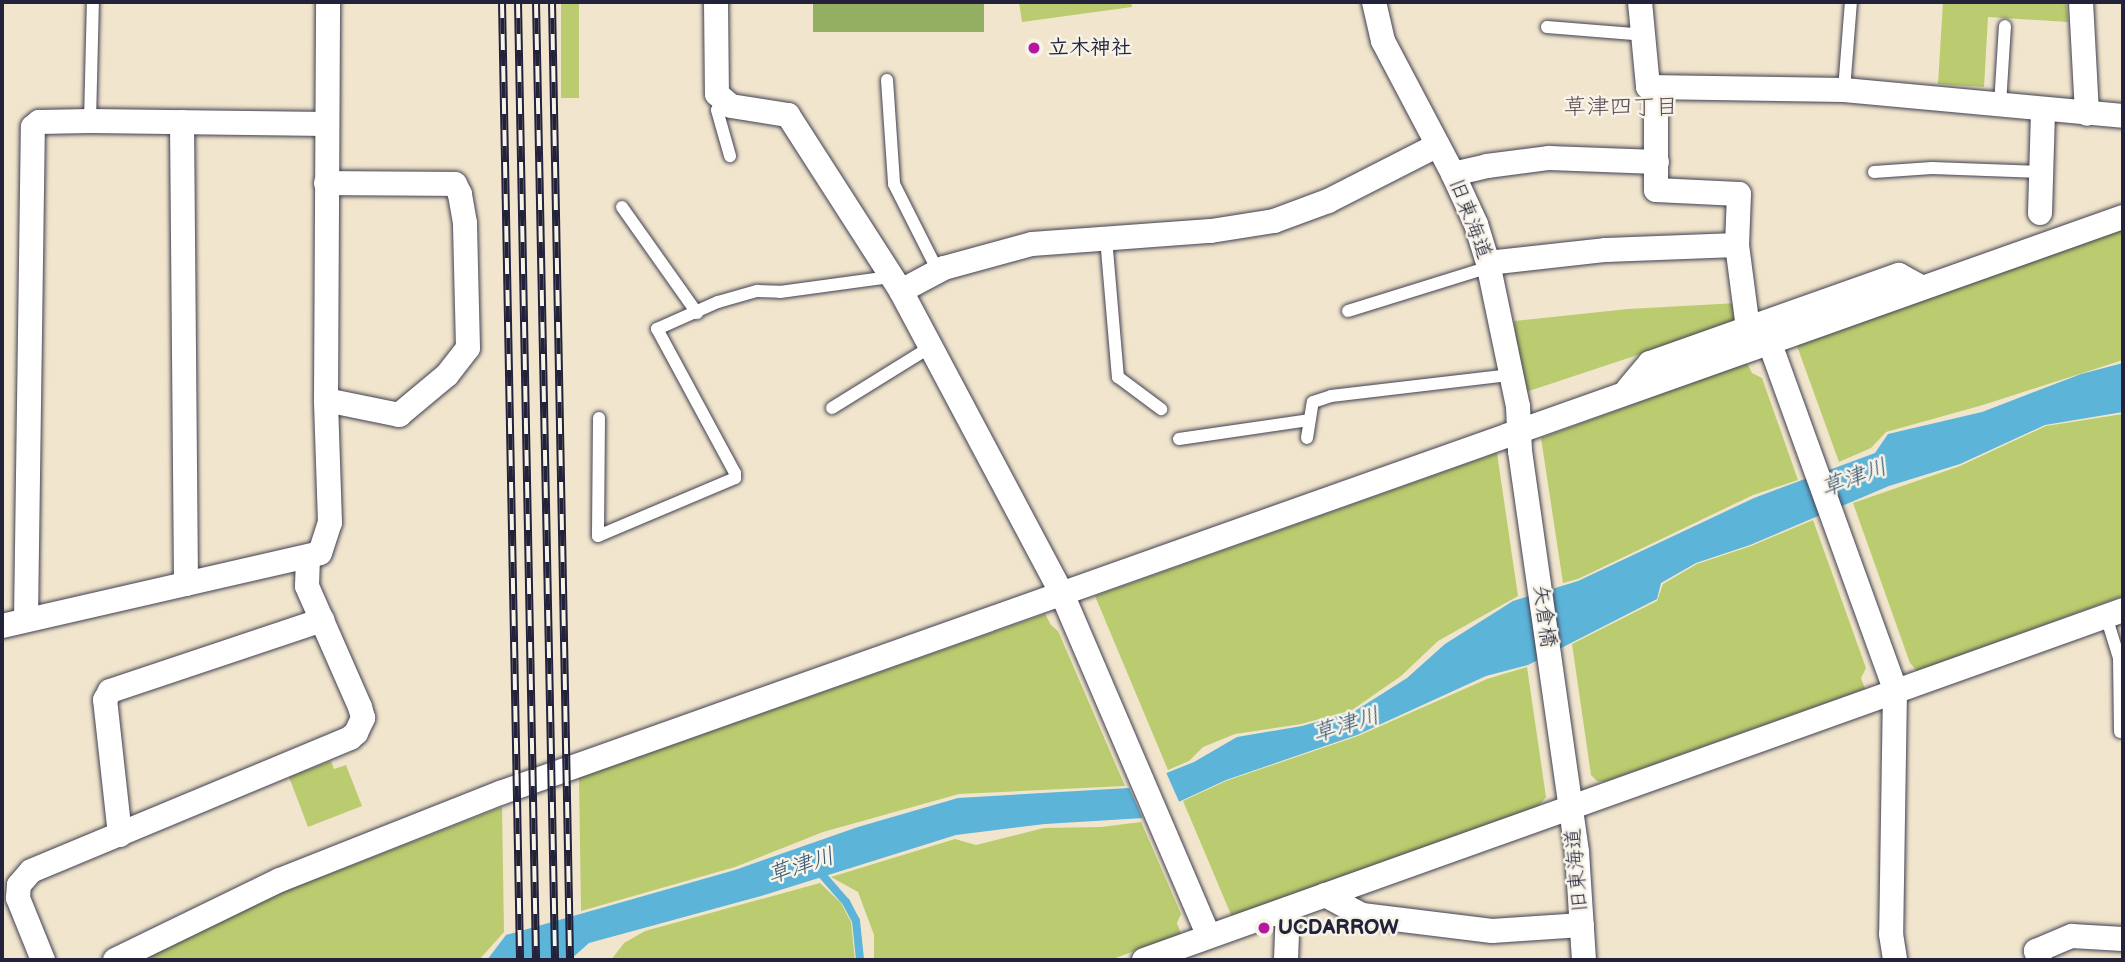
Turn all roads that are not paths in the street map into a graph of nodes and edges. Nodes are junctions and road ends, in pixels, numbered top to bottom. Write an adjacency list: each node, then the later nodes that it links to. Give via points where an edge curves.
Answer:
1 (93, 2): 19 (lane)
2 (328, 2): 21 (street)
3 (716, 2): 14 (street, via 717,94)
4 (1374, 2): 22 (street, 旧東海道, via 1383,41)
5 (1640, 2): 10 (street)
6 (1851, 2): 13 (lane)
7 (2081, 2): 17 (street)
8 (2005, 26): 15 (lane)
9 (1547, 27): 10 (lane)
10 (1645, 38): 12 (street, via 1648,87)
11 (887, 80): 35 (lane, via 894,184)
12 (1656, 87): 13 (street); 24 (street)
13 (1844, 90): 15 (street)
14 (724, 100): 23 (lane, via 717,110); 36 (street, via 731,106 788,116)
15 (2000, 105): 16 (street)
16 (2043, 109): 17 (street); 26 (street)
17 (2087, 114): 18 (street)
18 (2123, 116)
19 (90, 121): 20 (street); 54 (street, via 39,122 33,127)
20 (182, 122): 21 (street); 51 (street)
21 (327, 124): 28 (street)
22 (1438, 145): 27 (street, 旧東海道); 32 (street, via 1328,201 1274,221 1211,232)
23 (730, 156)
24 (1657, 162): 27 (street, via 1549,158); 33 (street, via 1656,190 1739,194)
25 (1874, 172): 26 (lane, via 1932,168)
26 (2041, 172): 30 (street)
27 (1453, 174): 34 (street, 旧東海道)
28 (326, 183): 42 (street); 42 (street, via 455,184 465,223 468,348 447,375 399,415)
29 (622, 207): 38 (lane)
30 (2040, 212)
31 (2123, 216): 39 (street, via 1922,288)
32 (1106, 238): 35 (street, via 1032,244); 44 (lane, via 1118,377)
33 (1737, 246): 34 (street, via 1606,250); 39 (street)
34 (1489, 265): 37 (lane); 41 (street, 旧東海道)
35 (938, 271): 36 (street)
36 (895, 284): 38 (lane, via 757,291); 40 (street)
37 (1348, 310)
38 (697, 313): 45 (lane, via 657,329 735,478 598,536)
39 (1759, 335): 49 (street); 57 (street, via 1778,365)
40 (932, 346): 43 (lane); 52 (street)
41 (1511, 375): 46 (lane, via 1331,396 1313,402); 49 (street, 旧東海道)
42 (326, 400): 50 (street, via 330,523 320,553)
43 (832, 408)
44 (1161, 409)
45 (599, 418)
46 (1310, 420): 47 (lane); 48 (lane)
47 (1307, 438)
48 (1179, 439)
49 (1520, 442): 52 (street); 59 (street, 矢倉橋)
50 (308, 558): 51 (street); 55 (street, via 307,586)
51 (186, 584): 54 (street)
52 (1063, 596): 65 (street); 68 (street, via 387,836 257,891)
53 (2114, 613): 57 (street); 58 (lane)
54 (26, 619): 56 (street)
55 (322, 620): 61 (street, via 110,691 105,700); 61 (street, via 360,708 363,718 356,733)
56 (2, 626)
57 (1892, 681): 60 (street); 72 (street, via 1891,934)
58 (2120, 732)
59 (1568, 780): 60 (street, 旧東海道)
60 (1571, 806): 62 (street); 64 (street, 旧東海道)
61 (120, 835): 67 (street, via 31,870 22,879 18,898)
62 (1325, 895): 63 (street); 64 (street, via 1362,915 1492,931)
63 (1288, 909): 65 (street); 70 (street)
64 (1582, 925): 71 (street, 旧東海道)
65 (1209, 936): 69 (street)
66 (2123, 939): 73 (street, via 2072,936 2036,951)
67 (43, 960)
68 (115, 960)
69 (1144, 960)
70 (1286, 960)
71 (1584, 960)
72 (1895, 960)
73 (2040, 960)

